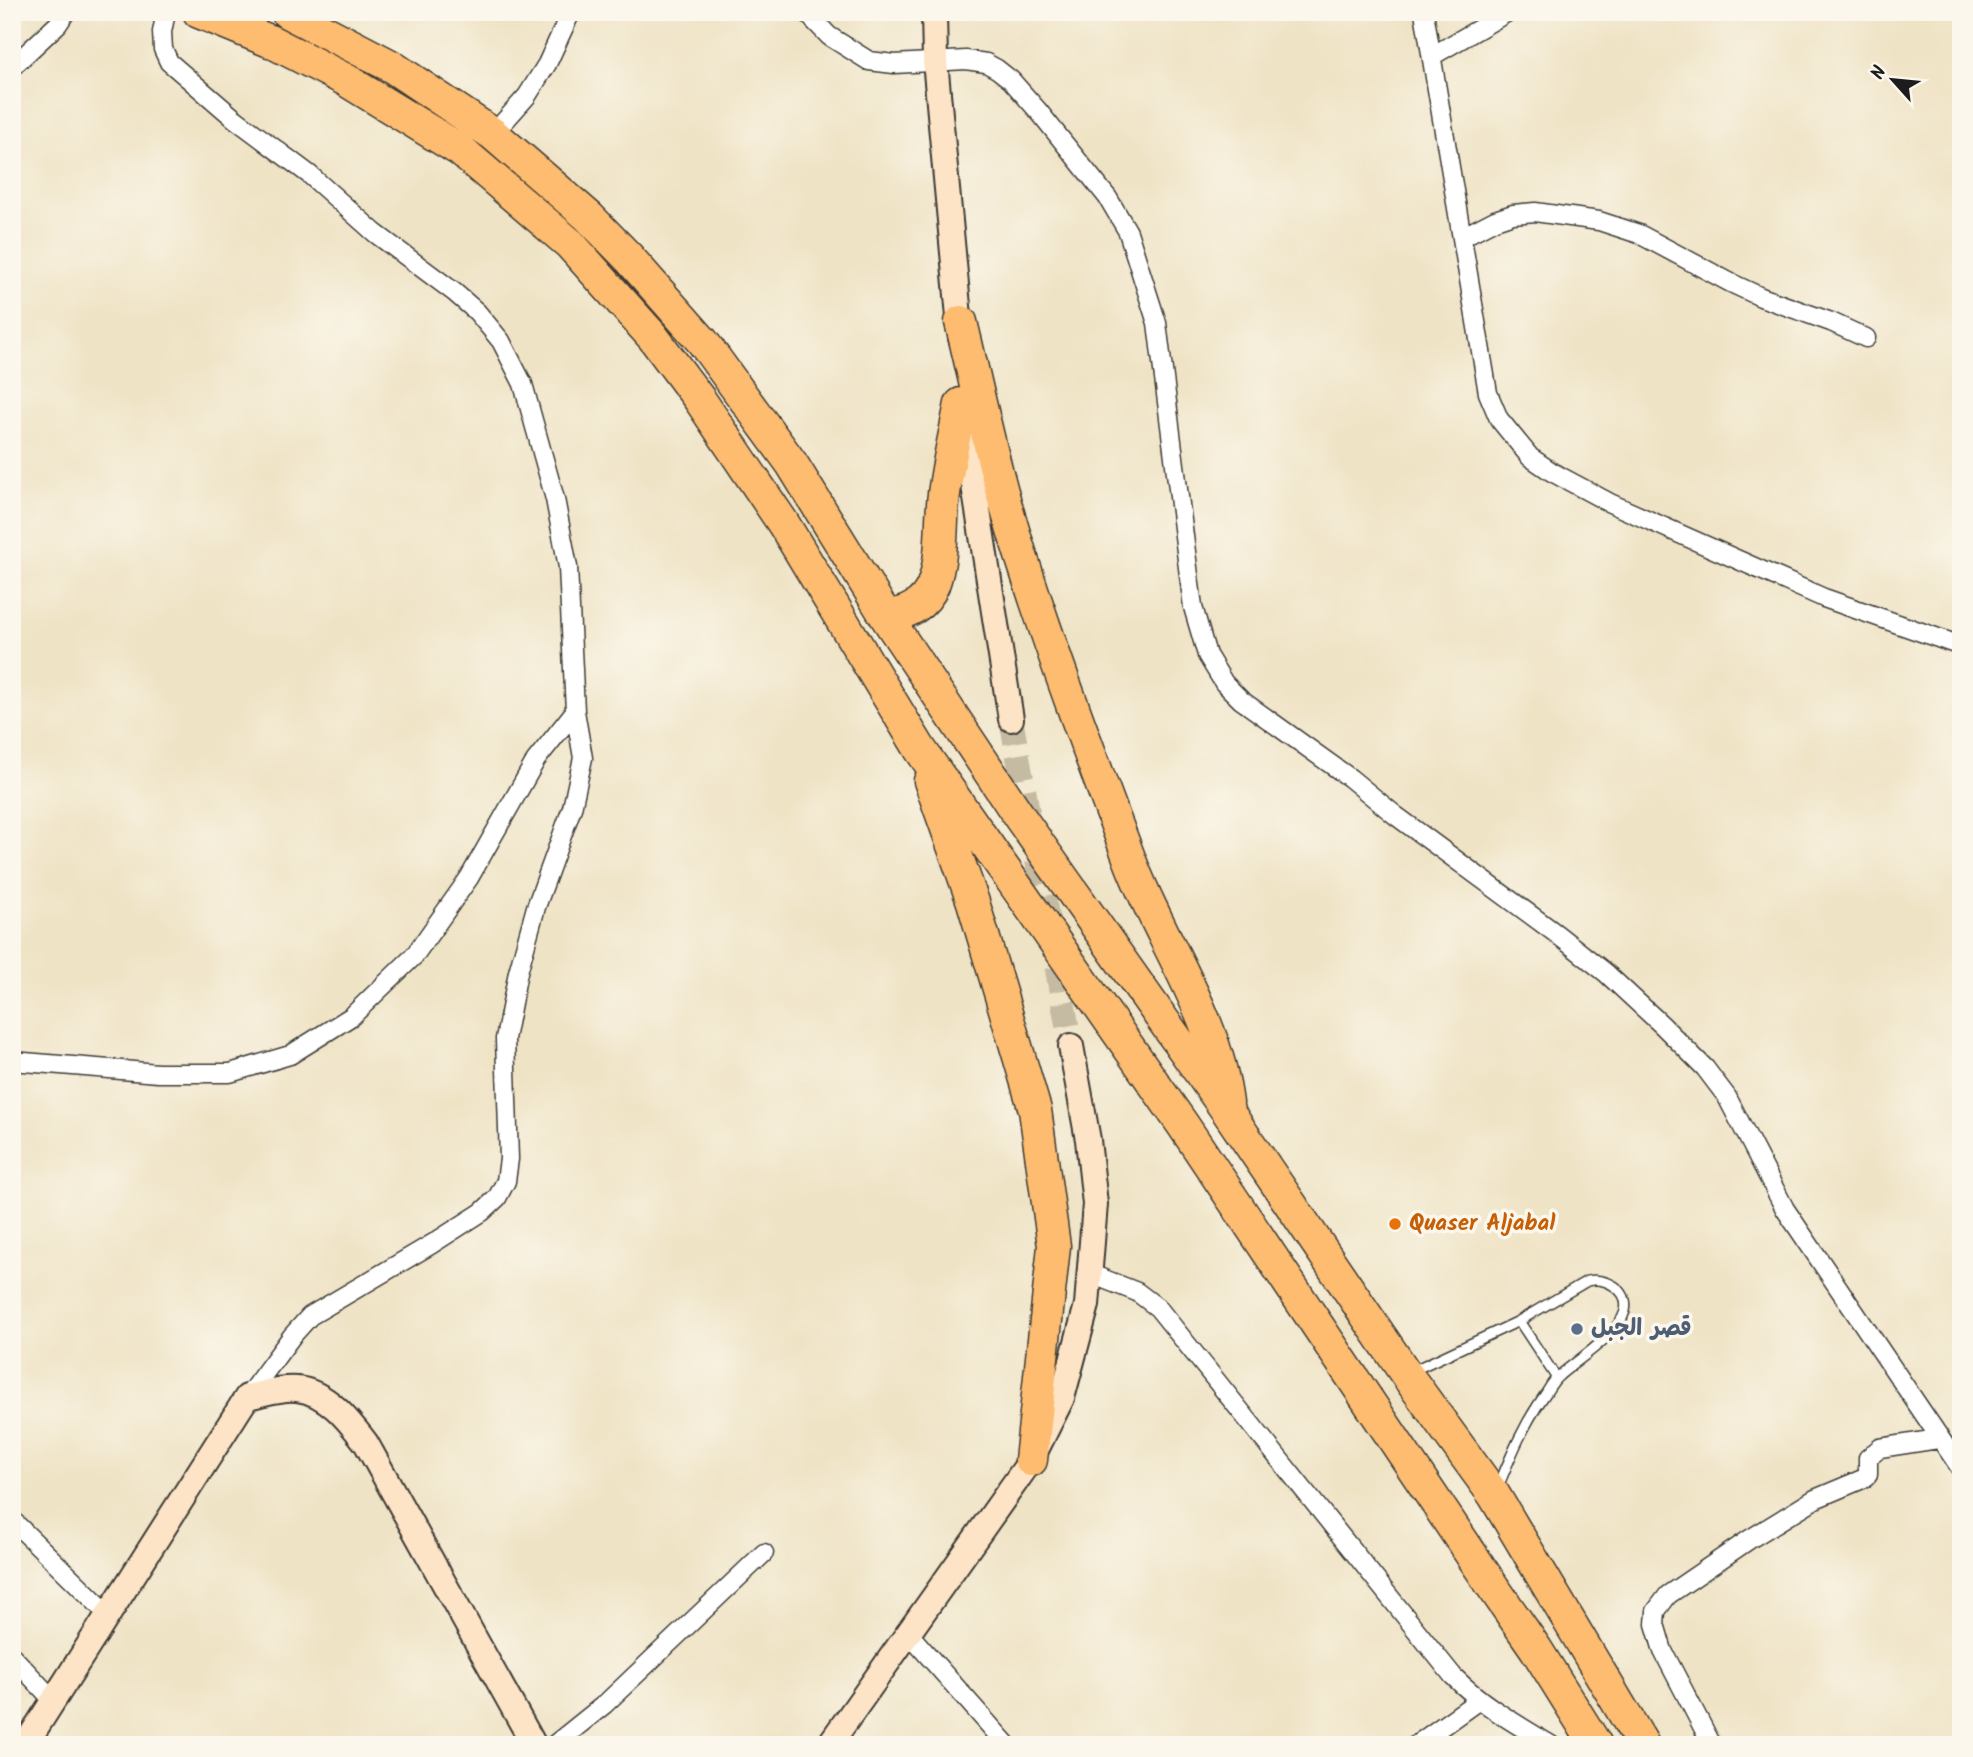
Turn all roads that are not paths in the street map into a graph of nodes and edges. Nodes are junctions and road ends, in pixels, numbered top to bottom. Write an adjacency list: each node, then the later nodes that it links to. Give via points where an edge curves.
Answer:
1 (66, 12): 12 (street)
2 (166, 12): 20 (street, via 162,32 169,62 375,233 454,292 502,341 523,384 555,499 568,567)
3 (199, 12): 22 (highway, via 272,42 382,100 460,150 570,244 653,337 700,400 783,523)
4 (287, 12): 13 (highway, via 391,66)
5 (571, 12): 13 (street, via 527,96)
6 (806, 12): 11 (street, via 829,36 869,61)
7 (934, 12): 11 (street)
8 (1424, 12): 10 (street)
9 (1507, 12): 10 (street)
10 (1432, 56): 14 (street)
11 (935, 61): 15 (street); 31 (street, via 986,63 1010,80 1108,198 1128,232 1157,323 1193,607 1207,655 1224,683 1568,943 1704,1068 1727,1097 1785,1209)
12 (12, 67)
13 (492, 134): 18 (highway, via 589,217 703,342 792,464)
14 (1464, 236): 16 (street, via 1513,214 1545,213 1599,221 1639,233 1761,297); 19 (street, via 1488,393 1499,419 1530,457 1610,503 1768,575)
15 (961, 322): 17 (street); 25 (highway, via 1017,542 1143,892 1211,1035 1224,1077)
16 (1866, 338)
17 (961, 404): 18 (highway, via 932,586 914,610); 21 (street)
18 (887, 618): 25 (highway, via 1021,819)
19 (1961, 646)
20 (575, 711): 24 (street, via 536,760 469,878 414,956 352,1016 290,1055 230,1073 158,1073); 30 (street, via 583,758 572,808 517,972 505,1039 506,1181 482,1212 310,1316)
21 (1011, 719)
22 (920, 749): 32 (highway, via 973,902 1035,1110 1054,1246); 49 (highway, via 1191,1136 1536,1649)
23 (1071, 1046): 26 (street, via 1095,1204)
24 (12, 1061)
25 (1228, 1112): 28 (highway)
26 (1091, 1275): 32 (street, via 1062,1398); 41 (street, via 1137,1292 1158,1308 1453,1676)
27 (1520, 1321): 28 (lane); 29 (lane); 29 (lane, via 1587,1281 1597,1279 1618,1288 1625,1300 1619,1323)
28 (1406, 1374): 34 (highway)
29 (1556, 1377): 34 (lane, via 1524,1426)
30 (247, 1398): 37 (street); 43 (street, via 297,1389 318,1395 351,1423 378,1462)
31 (1938, 1439): 33 (street); 51 (street, via 1880,1448 1868,1458 1865,1478 1815,1499 1668,1595 1655,1624 1663,1651)
32 (1031, 1460): 38 (street)
33 (1961, 1469)
34 (1494, 1495): 50 (highway)
35 (12, 1520): 37 (street)
36 (764, 1553): 44 (street, via 605,1704)
37 (109, 1615): 40 (street)
38 (909, 1634): 45 (street); 46 (street)
39 (12, 1656): 40 (street)
40 (53, 1700): 42 (street)
41 (1479, 1700): 47 (street); 48 (street)
42 (25, 1745)
43 (534, 1745)
44 (554, 1745)
45 (829, 1745)
46 (1007, 1745)
47 (1416, 1745)
48 (1551, 1745)
49 (1595, 1745)
50 (1643, 1745)
51 (1712, 1745)

